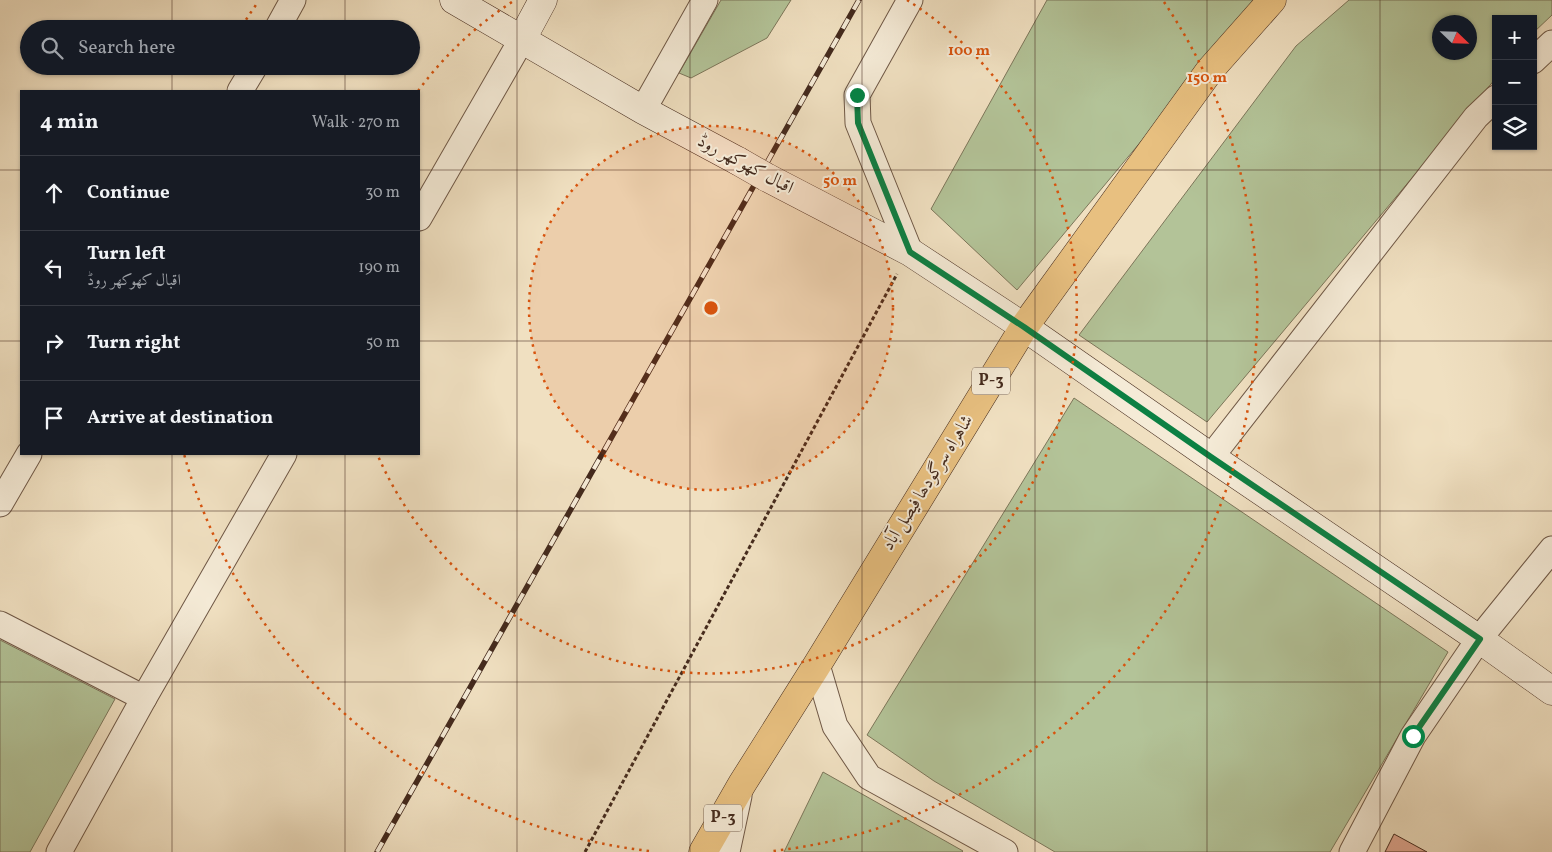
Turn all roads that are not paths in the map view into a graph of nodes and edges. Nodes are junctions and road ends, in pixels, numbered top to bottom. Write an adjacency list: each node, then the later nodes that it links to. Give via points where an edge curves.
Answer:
1 (293, 0): 7 (street)
2 (454, 0): 8 (main road, اقبال کھوکھر روڈ)
3 (543, 0): 8 (main road)
4 (705, 0): 14 (street)
5 (910, 0): 16 (street, via 857,95 858,123)
6 (1272, 0): 17 (highway, شاہراہ سرگودھا فیصل آباد / P-3, via 1210,70)
7 (282, 20)
8 (522, 39): 14 (main road, اقبال کھوکھر روڈ); 15 (street)
9 (1552, 43): 10 (street)
10 (1534, 60)
11 (250, 75): 12 (street)
12 (241, 90)
13 (1492, 102): 20 (street, via 1476,117)
14 (643, 110): 16 (main road, اقبال کھوکھر روڈ, bridge)
15 (420, 216)
16 (910, 252): 17 (main road, اقبال کھوکھر روڈ)
17 (1024, 327): 20 (main road, اقبال کھوکھر روڈ); 25 (highway, شاہراہ سرگودھا فیصل آباد / P-3)
18 (29, 455): 21 (street)
19 (283, 455): 27 (street)
20 (1211, 457): 24 (main road, اقبال کھوکھر روڈ)
21 (0, 504)
22 (1552, 549): 24 (street)
23 (0, 624): 27 (street)
24 (1480, 639): 26 (main road, اقبال کھوکھر روڈ); 34 (street, via 1413,736)
25 (817, 665): 28 (highway, شاہراہ سرگودھا فیصل آباد / P-3); 29 (street, via 835,726 869,777)
26 (1552, 691)
27 (144, 698): 30 (street)
28 (742, 784): 31 (highway, P-3); 32 (highway, P-3); 33 (street)
29 (996, 850)
30 (58, 852)
31 (703, 852)
32 (712, 852)
33 (727, 852)
34 (1352, 852)

